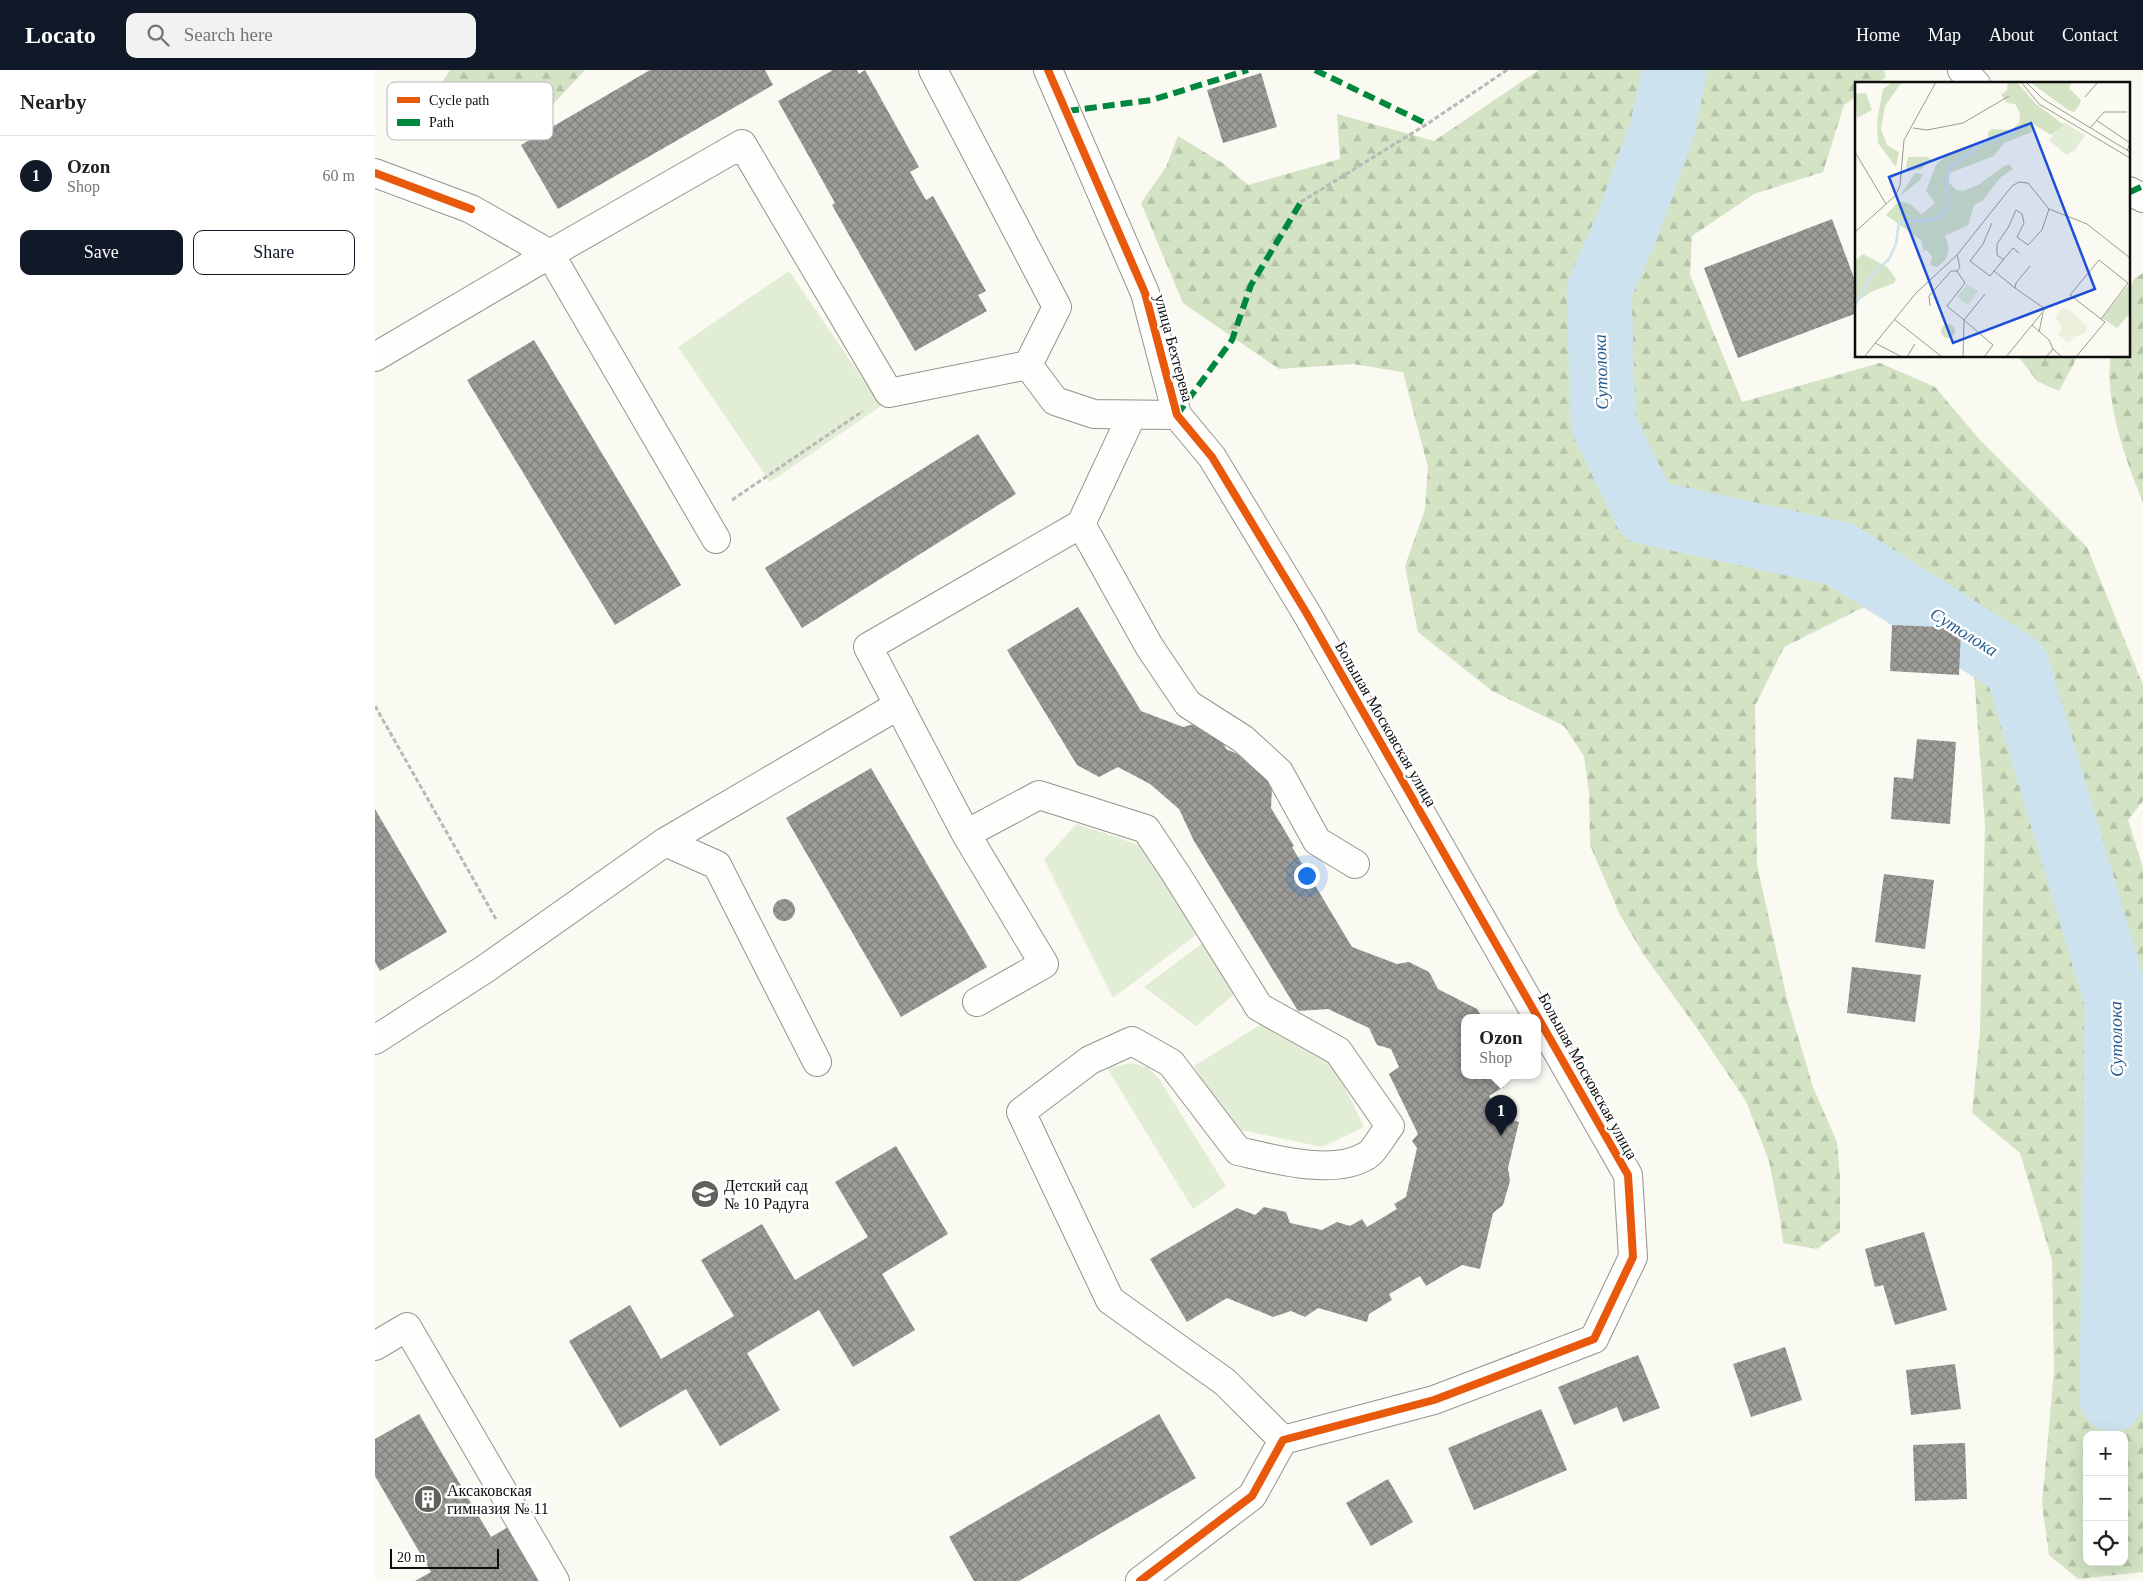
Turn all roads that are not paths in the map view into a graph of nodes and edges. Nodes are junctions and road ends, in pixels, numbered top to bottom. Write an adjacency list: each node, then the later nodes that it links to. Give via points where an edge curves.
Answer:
1 (933, 70): 10 (street, via 1057,307)
2 (1049, 70): 12 (street, улица Бехтерева, via 1145,293)
3 (1962, 70): 4 (street)
4 (1974, 82)
5 (375, 173): 8 (street, via 471,209)
6 (2131, 192): 7 (street)
7 (2143, 198)
8 (550, 254): 9 (street); 10 (street, via 742,144 889,393); 14 (street)
9 (375, 357)
10 (1028, 365): 11 (street, via 1055,401 1094,414)
11 (1132, 414): 12 (street); 13 (street)
12 (1177, 415): 15 (street, улица Бехтерева, via 1212,457)
13 (1081, 524): 16 (street, via 868,647); 19 (street, via 1149,646 1188,704 1243,739 1279,772 1317,841)
14 (710, 529)
15 (1307, 614): 21 (street, Большая Московская улица)
16 (899, 705): 17 (street); 18 (street)
17 (966, 834): 20 (street, via 1044,964); 26 (street, via 1039,794 1146,829 1259,1008 1338,1052 1390,1126 1367,1156 1335,1166 1289,1163 1237,1151 1171,1063 1132,1041 1090,1060 1021,1112 1110,1300 1225,1382)
18 (665, 842): 23 (street, via 513,949); 24 (street, via 717,865)
19 (1355, 864)
20 (977, 1002)
21 (1535, 1014)
22 (1541, 1024): 26 (street, Большая Московская улица, via 1628,1176 1633,1258 1594,1339 1434,1400)
23 (375, 1040)
24 (817, 1062)
25 (375, 1346): 27 (street, via 407,1326)
26 (1283, 1440): 28 (street, via 1252,1496)
27 (555, 1581)
28 (1140, 1581)

